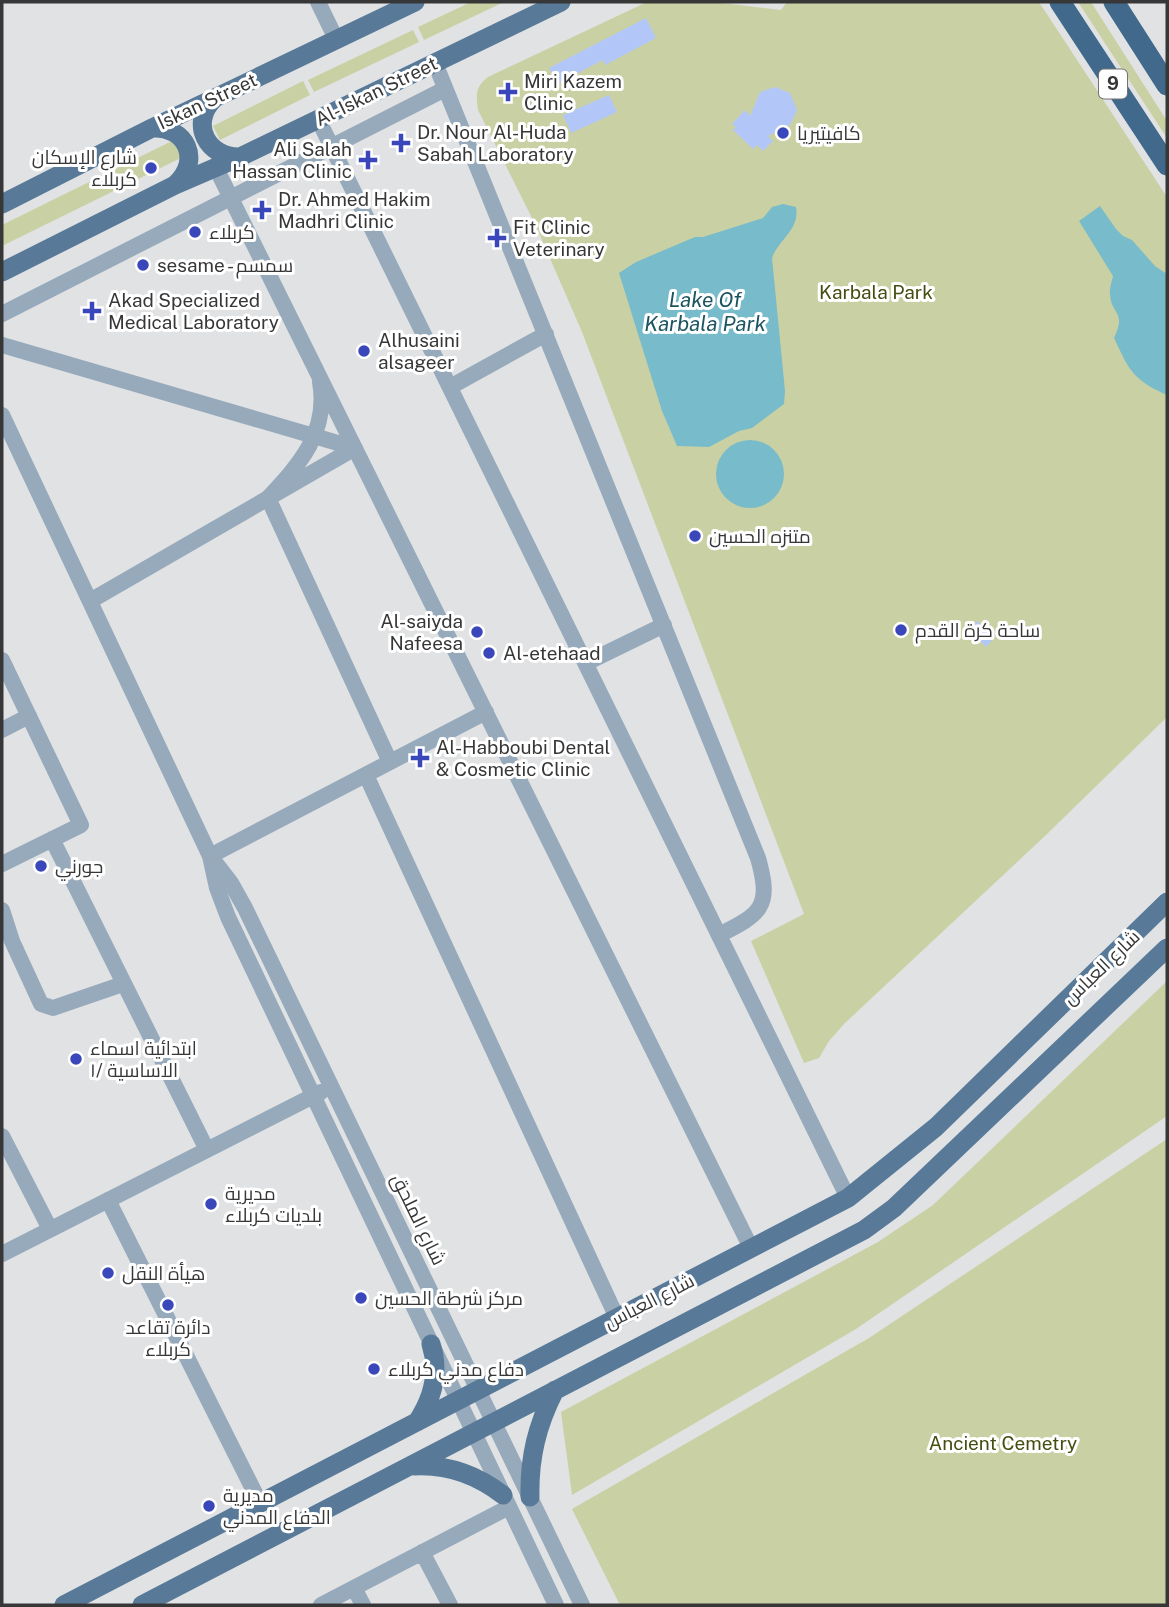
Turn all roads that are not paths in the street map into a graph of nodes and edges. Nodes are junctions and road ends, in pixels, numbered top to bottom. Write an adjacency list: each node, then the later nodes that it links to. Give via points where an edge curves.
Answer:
1 (318, 2): 6 (street)
2 (415, 2): 6 (main road, Iskan Street)
3 (561, 2): 7 (main road, Al-Iskan Street)
4 (1060, 2): 15 (highway, 9)
5 (1114, 2): 8 (highway, 9)
6 (336, 39): 10 (main road, Iskan Street)
7 (435, 63): 9 (street); 11 (main road, Al-Iskan Street)
8 (1167, 85)
9 (445, 89): 13 (street); 22 (street)
10 (214, 99): 12 (main road, Iskan Street); 14 (main road, via 202,120 204,138 215,151)
11 (318, 119): 13 (street); 14 (main road, Al-Iskan Street)
12 (152, 128): 17 (main road, via 170,130 185,142 189,161); 19 (main road, Iskan Street)
13 (332, 147): 18 (street); 25 (street)
14 (240, 157): 16 (main road, Al-Iskan Street)
15 (1167, 165)
16 (216, 168): 17 (main road, Al-Iskan Street); 18 (street)
17 (175, 185): 20 (main road, Al-Iskan Street)
18 (232, 198): 21 (street); 24 (street)
19 (2, 204)
20 (2, 272)
21 (2, 314)
22 (546, 334): 25 (street); 31 (street)
23 (2, 345): 27 (street)
24 (318, 373): 27 (street, via 320,407); 28 (street)
25 (450, 387): 33 (street)
26 (2, 415): 30 (street)
27 (314, 435): 28 (street); 29 (street, via 296,469)
28 (355, 448): 29 (street); 34 (street)
29 (268, 498): 30 (street); 37 (street)
30 (90, 601): 40 (street)
31 (664, 625): 33 (street); 44 (street, via 762,872 763,901 754,916)
32 (2, 660): 35 (street)
33 (586, 663): 44 (street)
34 (486, 712): 37 (street); 54 (street)
35 (29, 716): 36 (street); 39 (street, via 81,825)
36 (2, 730)
37 (390, 762): 38 (street)
38 (366, 775): 40 (street); 56 (street)
39 (52, 839): 41 (street); 46 (street)
40 (210, 856): 47 (street, شارع الملحق, via 245,908); 48 (street, via 228,917)
41 (2, 864)
42 (1167, 902): 51 (main road, شارع العباس, via 936,1127)
43 (2, 910): 46 (street, via 41,1004 53,1008)
44 (719, 935): 51 (street)
45 (1167, 947): 59 (main road, شارع العباس, via 894,1208 864,1230)
46 (123, 984): 50 (street)
47 (331, 1087): 48 (street); 58 (street, شارع الملحق)
48 (313, 1096): 50 (street); 57 (street)
49 (2, 1136): 53 (street)
50 (207, 1150): 52 (street)
51 (848, 1198): 54 (main road, شارع العباس)
52 (108, 1200): 53 (street); 67 (street)
53 (50, 1230): 55 (street)
54 (751, 1248): 56 (main road, شارع العباس)
55 (2, 1254)
56 (617, 1318): 58 (main road, شارع العباس)
57 (431, 1344): 60 (street); 61 (main road, via 436,1367 433,1390)
58 (478, 1390): 60 (main road, شارع العباس); 62 (street, شارع الملحق)
59 (555, 1390): 62 (main road, شارع العباس); 65 (main road, via 534,1442)
60 (458, 1401): 61 (main road, شارع العباس); 63 (street)
61 (417, 1422): 67 (main road, شارع العباس)
62 (494, 1422): 63 (main road, شارع العباس); 65 (street, شارع الملحق)
63 (474, 1433): 64 (main road, شارع العباس); 66 (street)
64 (409, 1466): 66 (main road, via 459,1471 482,1481); 71 (main road, شارع العباس)
65 (530, 1497): 76 (street, شارع الملحق)
66 (506, 1501): 68 (street); 75 (street)
67 (260, 1503): 70 (main road, شارع العباس)
68 (422, 1552): 69 (street); 74 (street)
69 (354, 1588): 72 (street); 73 (street)
70 (64, 1605)
71 (142, 1605)
72 (321, 1605)
73 (363, 1605)
74 (450, 1605)
75 (556, 1605)
76 (582, 1605)

